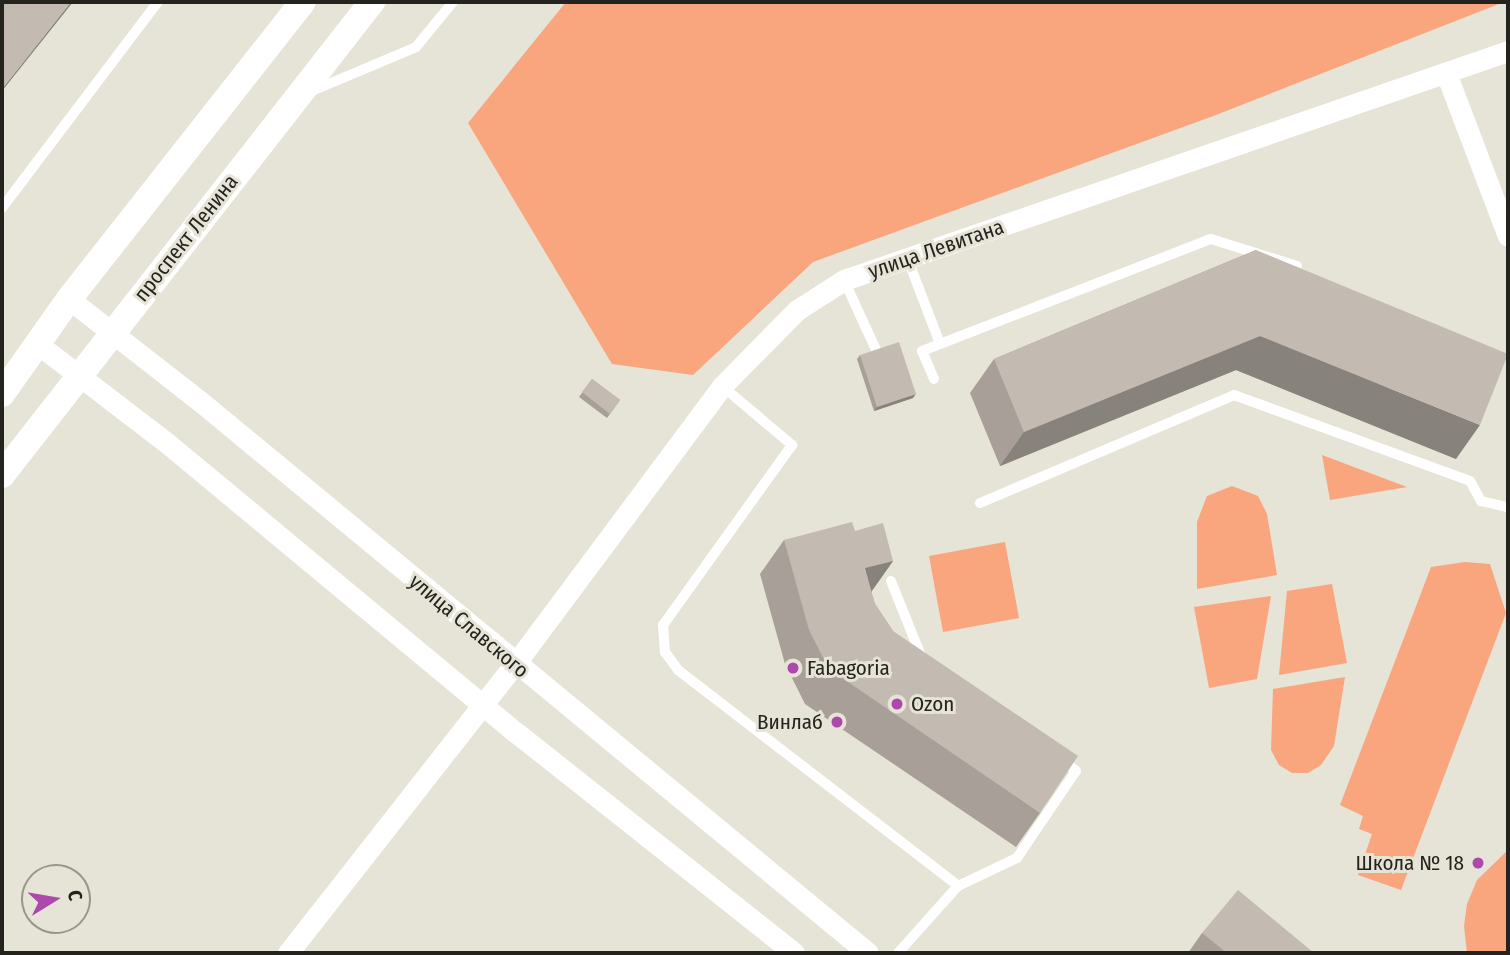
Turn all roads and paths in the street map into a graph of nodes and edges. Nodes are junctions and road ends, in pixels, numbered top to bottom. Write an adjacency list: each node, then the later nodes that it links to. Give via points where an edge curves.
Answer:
1 (158, 2): 8 (lane)
2 (303, 2): 13 (street)
3 (372, 2): 7 (street, проспект Ленина)
4 (453, 2): 7 (lane, via 416,47)
5 (1508, 51): 6 (street, улица Левитана)
6 (1446, 73): 9 (street); 10 (street, улица Левитана)
7 (293, 99): 14 (street, проспект Ленина)
8 (2, 208)
9 (1508, 236)
10 (908, 260): 12 (street, улица Левитана); 15 (lane)
11 (1297, 266): 15 (lane, via 1211,239)
12 (844, 280): 17 (lane); 20 (street, улица Левитана, via 797,310)
13 (69, 299): 14 (street, улица Славского); 16 (street)
14 (113, 331): 18 (street, проспект Ленина); 27 (street, улица Славского)
15 (940, 344): 19 (lane, via 922,351)
16 (39, 345): 18 (street); 21 (street)
17 (877, 352)
18 (82, 376): 22 (street, проспект Ленина); 28 (street)
19 (934, 379)
20 (722, 386): 27 (street, улица Левитана); 30 (lane, via 792,445 663,625 665,652 678,670)
21 (2, 394)
22 (2, 475)
23 (981, 503): 24 (lane, via 1234,395 1470,481 1481,500)
24 (1508, 507)
25 (891, 581): 26 (lane, via 916,652)
26 (927, 660)
27 (515, 664): 28 (street, улица Левитана); 33 (street, улица Славского)
28 (484, 703): 31 (street, улица Левитана); 32 (street)
29 (1052, 753): 30 (lane, via 1076,771 1017,858)
30 (958, 886): 34 (lane)
31 (288, 953)
32 (794, 953)
33 (869, 953)
34 (898, 953)

